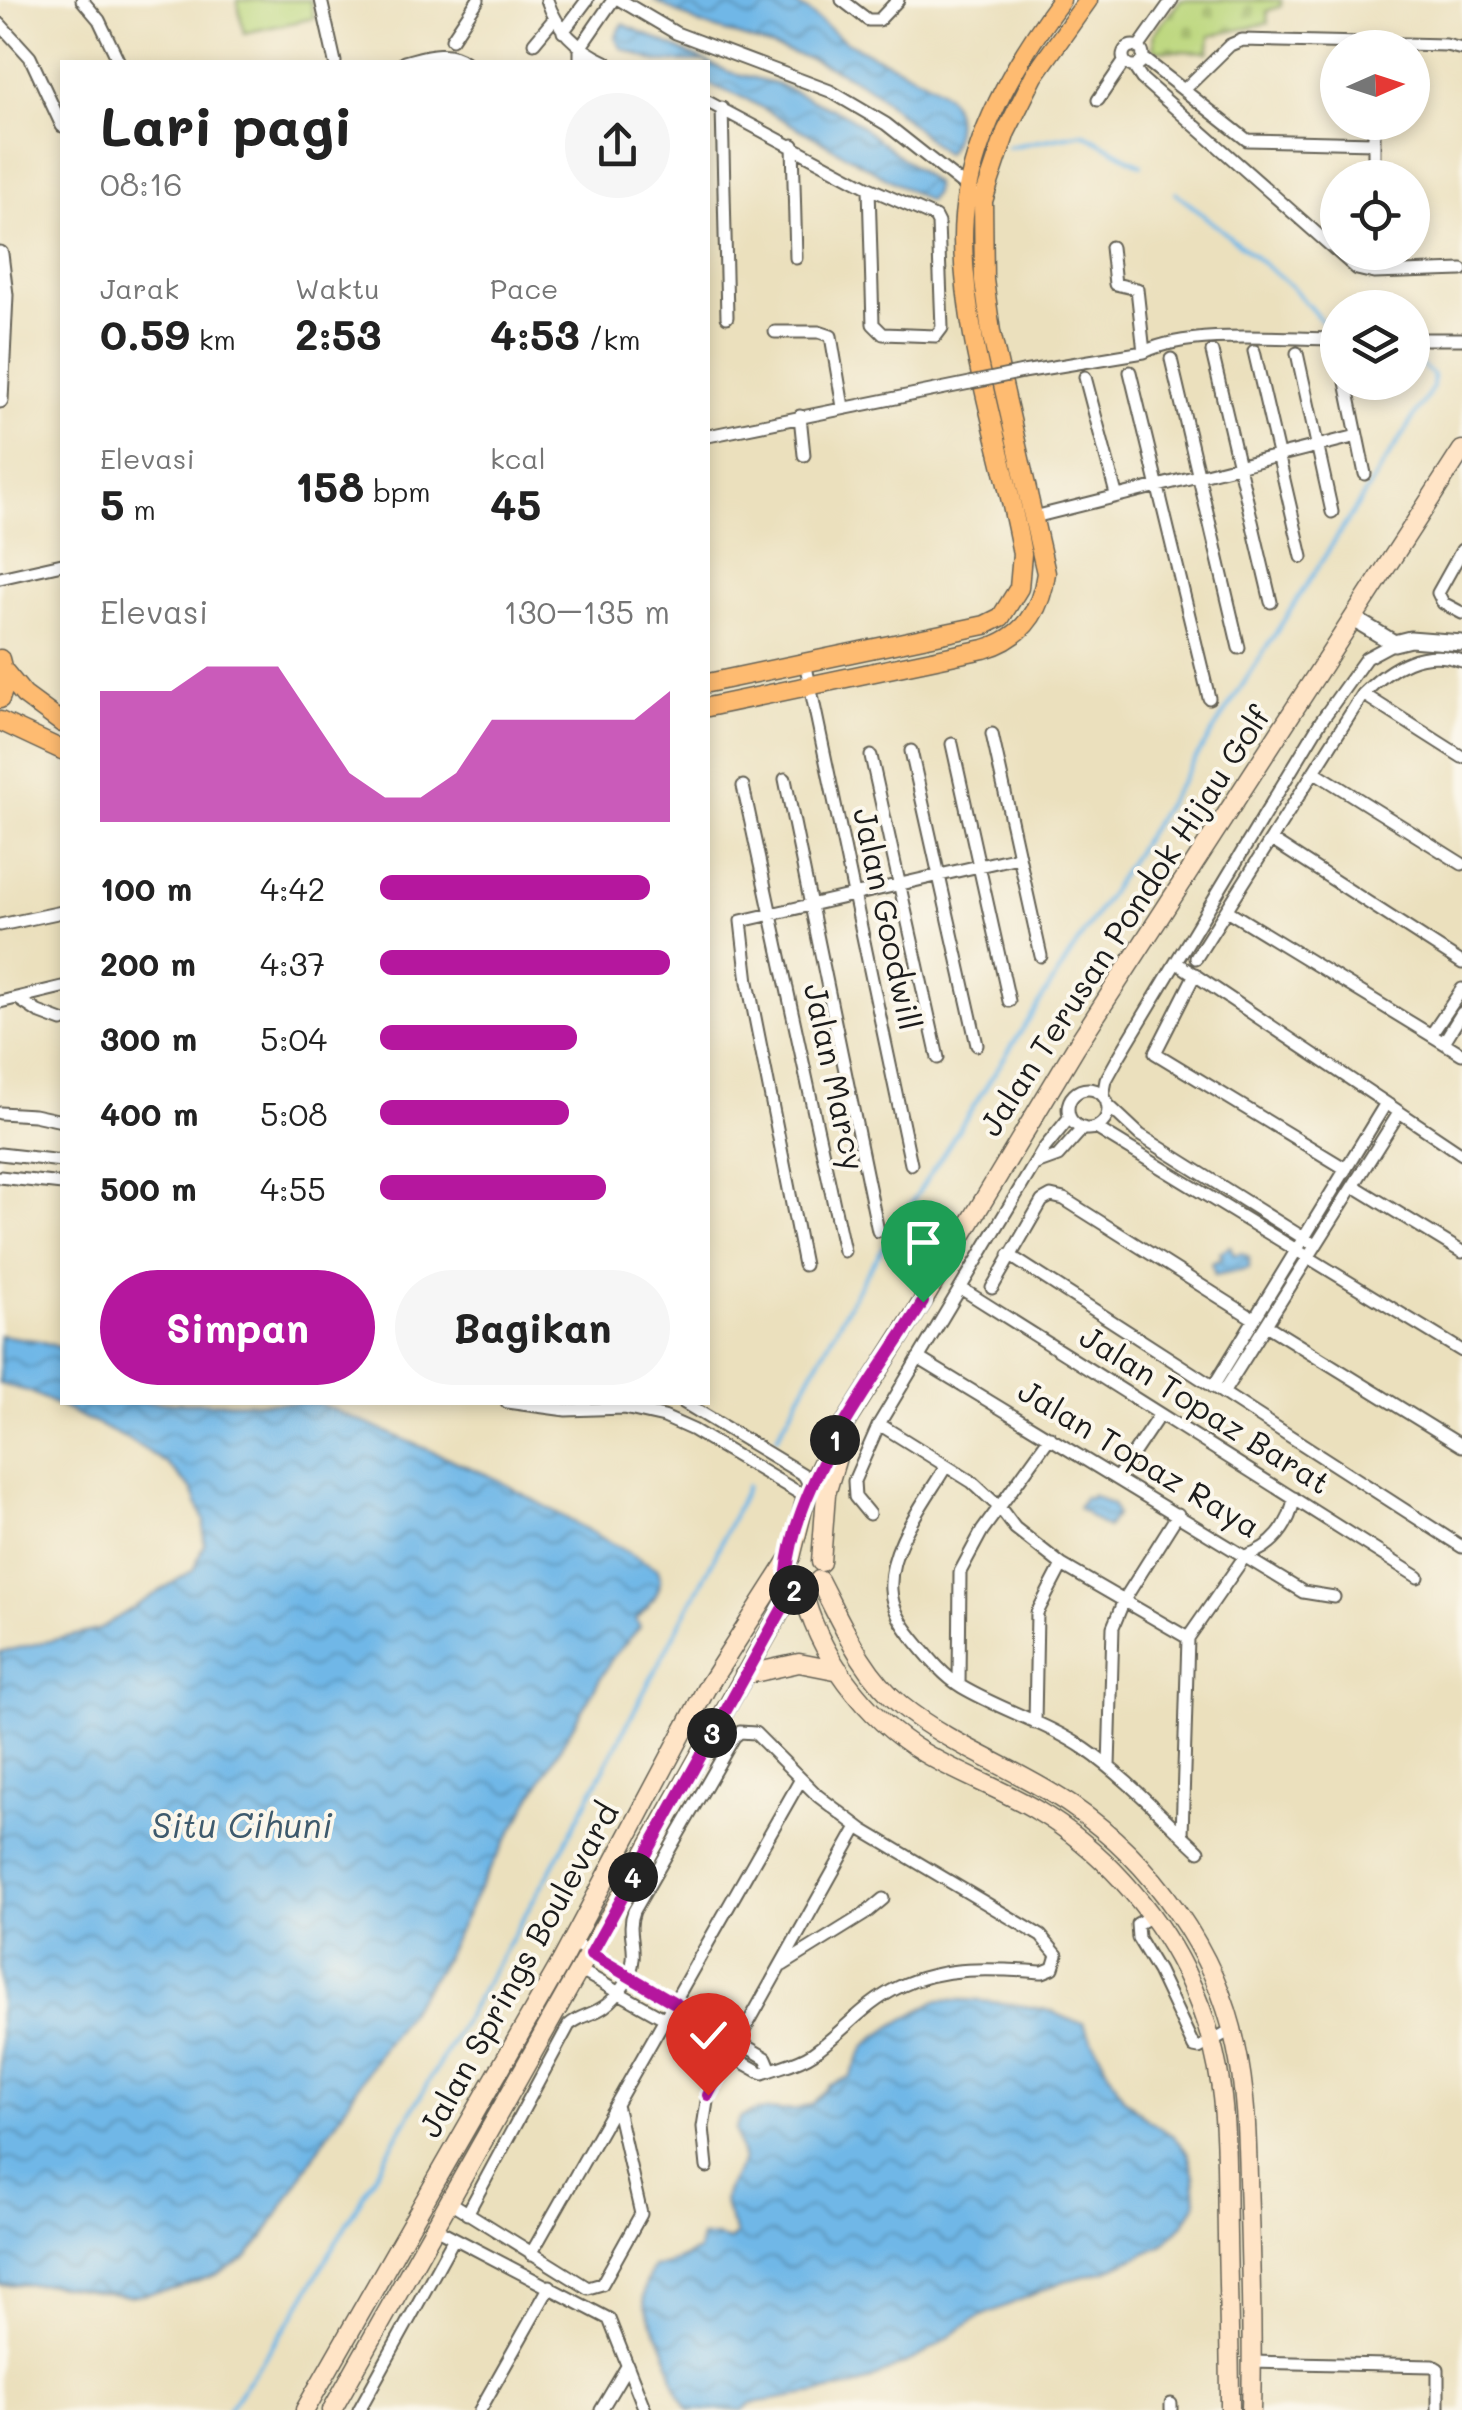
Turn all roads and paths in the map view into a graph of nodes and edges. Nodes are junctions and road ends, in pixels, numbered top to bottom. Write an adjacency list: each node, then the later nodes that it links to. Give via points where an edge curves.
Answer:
1 (82, 0): 20 (street)
2 (321, 0): 21 (street)
3 (478, 0): 15 (street)
4 (547, 0): 12 (street)
5 (587, 0): 14 (street)
6 (617, 0): 17 (street); 36 (street, via 676,33 830,91 886,124)
7 (842, 0): 8 (street, via 868,20 880,20)
8 (898, 0)
9 (1061, 0): 36 (main road, via 1028,44 997,104)
10 (1088, 0): 36 (main road, via 1034,76)
11 (1172, 0): 19 (street)
12 (554, 19): 14 (street); 16 (street)
13 (0, 24): 30 (street, via 30,56)
14 (562, 32): 17 (street)
15 (452, 39)
16 (534, 43)
17 (580, 48): 24 (street); 25 (street)
18 (1462, 49): 26 (street, via 1242,40)
19 (1134, 59): 26 (street); 27 (street); 42 (street, via 1142,79 1350,265)
20 (118, 60)
21 (336, 60)
22 (414, 60): 23 (street, via 442,54)
23 (463, 60)
24 (580, 60)
25 (602, 60)
26 (1185, 89): 32 (street, via 1247,140)
27 (1098, 100)
28 (710, 103): 29 (street)
29 (722, 108): 33 (street); 43 (street)
30 (60, 122)
31 (1374, 140): 32 (street)
32 (1374, 144): 34 (street)
33 (794, 145): 35 (street); 39 (street)
34 (1374, 160)
35 (869, 188): 35 (street, via 937,220 941,331 932,337 883,334 871,318)
36 (976, 196): 71 (main road, via 991,332); 83 (main road, via 963,235 967,295 1023,568 1020,588 1009,608 985,625)
37 (1111, 247): 49 (street, via 1115,284 1137,290)
38 (0, 254): 55 (street)
39 (796, 258)
40 (1374, 270): 42 (street)
41 (1462, 270): 42 (street)
42 (1374, 274)
43 (727, 317)
44 (775, 332): 57 (street, via 830,336)
45 (1320, 339): 49 (street, via 1210,339)
46 (1430, 339): 47 (street)
47 (1462, 339)
48 (1254, 351): 63 (street)
49 (1144, 352): 57 (street, bridge)
50 (1212, 352): 65 (street)
51 (1296, 353): 61 (street)
52 (1171, 359): 66 (street)
53 (1130, 372): 68 (street)
54 (1085, 377): 69 (street)
55 (0, 400)
56 (1350, 400): 60 (street)
57 (843, 407): 58 (street)
58 (800, 416): 59 (street); 64 (street)
59 (710, 436)
60 (1357, 436): 61 (street); 67 (street)
61 (1318, 446): 63 (street); 70 (street)
62 (1462, 450): 78 (main road, Jalan Terusan Pondok Hijau Golf)
63 (1278, 455): 65 (street); 73 (street)
64 (804, 456)
65 (1239, 465): 66 (street); 76 (street)
66 (1198, 474): 68 (street); 81 (street)
67 (1365, 474)
68 (1157, 484): 69 (street); 88 (street)
69 (1116, 494): 71 (street)
70 (1332, 512)
71 (1034, 516): 86 (main road, via 1046,573 1033,616 1013,638)
72 (1462, 550): 77 (street, via 1438,588 1443,603)
73 (1302, 556)
74 (60, 564): 75 (street)
75 (0, 578)
76 (1271, 602)
77 (1462, 612)
78 (1357, 615): 79 (street); 165 (main road, Jalan Terusan Pondok Hijau Golf, via 1075,1048)
79 (1402, 641): 80 (street); 116 (street, via 1357,668)
80 (1462, 643)
81 (1238, 648)
82 (1462, 661): 87 (street, via 1420,656)
83 (805, 662): 85 (main road); 86 (street, Jalan Goodwill)
84 (3, 665): 89 (main road); 92 (main road, via 24,695)
85 (710, 684)
86 (810, 686): 90 (main road); 108 (street, Jalan Goodwill)
87 (1363, 694): 98 (street); 99 (street)
88 (1209, 698)
89 (0, 699)
90 (710, 708)
91 (0, 721): 95 (main road)
92 (60, 722)
93 (992, 734): 103 (street)
94 (952, 744): 105 (street)
95 (60, 749)
96 (911, 751): 106 (street)
97 (871, 756): 107 (street)
98 (1462, 757)
99 (1315, 772): 102 (street); 104 (street)
100 (785, 779): 109 (street)
101 (743, 786): 112 (street, Jalan Marcy)
102 (1272, 841): 110 (street); 117 (street)
103 (1018, 857): 105 (street); 114 (street)
104 (1462, 864)
105 (979, 866): 106 (street); 122 (street)
106 (939, 875): 107 (street); 128 (street)
107 (900, 884): 108 (street); 130 (street)
108 (854, 894): 109 (street); 141 (street, Jalan Goodwill)
109 (810, 904): 112 (street); 147 (street)
110 (1228, 910): 115 (street); 126 (street)
111 (60, 912): 113 (street)
112 (770, 914): 150 (street, Jalan Marcy); 153 (street, via 740,926)
113 (0, 925)
114 (1041, 956)
115 (1196, 958)
116 (1177, 962): 118 (street); 131 (street)
117 (1462, 962)
118 (1195, 974): 132 (street); 143 (street, via 1154,1051)
119 (60, 987): 121 (street)
120 (1462, 989): 126 (street)
121 (17, 998): 123 (street); 125 (street)
122 (1009, 1001)
123 (0, 1002)
124 (1462, 1013): 127 (street)
125 (60, 1020)
126 (1430, 1036): 127 (street)
127 (1444, 1042): 129 (street)
128 (976, 1045)
129 (1462, 1054)
130 (938, 1058)
131 (1101, 1097): 135 (street, via 1073,1095); 137 (street, via 1106,1118); 148 (street, via 1140,1135)
132 (1386, 1103): 134 (street); 143 (street)
133 (0, 1113): 136 (street)
134 (1400, 1113): 139 (street); 146 (street)
135 (1069, 1118): 137 (street); 142 (street)
136 (60, 1121)
137 (1089, 1128): 142 (street, via 1058,1156); 148 (street)
138 (0, 1154): 140 (street)
139 (1462, 1154)
140 (60, 1162)
141 (911, 1164)
142 (1036, 1164): 154 (street)
143 (1346, 1169): 148 (street)
144 (0, 1177): 145 (street)
145 (60, 1184)
146 (1354, 1186): 149 (street); 151 (street)
147 (878, 1231)
148 (1300, 1243): 149 (street); 156 (street)
149 (1313, 1251): 156 (street); 157 (street)
150 (844, 1252)
151 (1462, 1252)
152 (1010, 1255): 155 (street); 156 (street, via 1042,1201 1054,1196); 159 (street)
153 (804, 1265)
154 (962, 1288): 158 (street); 163 (street, Jalan Topaz Barat)
155 (992, 1288)
156 (1260, 1322): 159 (street); 167 (street)
157 (1462, 1351)
158 (918, 1358): 164 (street); 166 (street, Jalan Topaz Raya)
159 (1218, 1390): 176 (street)
160 (530, 1405): 161 (street)
161 (624, 1405): 170 (street, via 694,1430)
162 (688, 1405): 170 (street, via 804,1474)
163 (1160, 1414): 169 (street); 171 (street, Jalan Topaz Barat)
164 (879, 1424): 168 (street); 174 (street, via 854,1481 855,1496)
165 (844, 1428): 170 (main road, Jalan Terusan Pondok Hijau Golf); 173 (main road, Jalan Terusan Pondok Hijau Golf)
166 (1050, 1438): 169 (street, Jalan Topaz Raya); 172 (street)
167 (1462, 1446)
168 (946, 1466): 172 (street); 189 (street, via 898,1549 891,1588 904,1626)
169 (1117, 1478): 175 (street, Jalan Topaz Raya)
170 (808, 1492): 173 (main road); 178 (main road, Jalan Terusan Pondok Hijau Golf)
171 (1294, 1498): 177 (street, via 1278,1535); 180 (street, Jalan Topaz Barat)
172 (1000, 1508): 179 (street); 189 (street, via 960,1572)
173 (824, 1514): 181 (main road, Jalan Terusan Pondok Hijau Golf)
174 (869, 1514)
175 (1178, 1514): 177 (street, Jalan Topaz Raya); 184 (street)
176 (1462, 1547)
177 (1245, 1556): 183 (street, Jalan Topaz Raya, via 1303,1592); 186 (street)
178 (790, 1559): 181 (main road, via 787,1572); 181 (main road, via 808,1551); 182 (main road, Jalan Springs Boulevard)
179 (1062, 1566): 184 (street); 190 (street, via 1037,1613)
180 (1418, 1577)
181 (811, 1584): 185 (main road, Jalan Springs Boulevard); 187 (main road, via 826,1651); 206 (main road, via 902,1705 1076,1808 1145,1871 1208,1964)
182 (768, 1592): 185 (main road); 197 (main road, Jalan Springs Boulevard, via 706,1689)
183 (1334, 1597)
184 (1124, 1600): 186 (street); 191 (street, via 1110,1641)
185 (785, 1607): 188 (main road, Jalan Springs Boulevard)
186 (1188, 1638): 194 (street)
187 (840, 1671): 188 (main road, via 799,1663); 208 (main road, via 920,1751 1038,1811 1079,1840 1151,1916 1184,1970)
188 (744, 1675): 198 (main road, Jalan Springs Boulevard)
189 (958, 1685): 190 (street)
190 (1034, 1723): 191 (street)
191 (1109, 1767): 194 (street)
192 (801, 1779): 193 (street); 202 (street, via 755,1732 734,1736 634,1912); 204 (street)
193 (858, 1827): 200 (street); 210 (street, via 1041,1936 1056,1963 1043,1972 977,1968 922,1977 867,2006 812,2054)
194 (1182, 1836): 195 (street)
195 (1198, 1851)
196 (883, 1899): 200 (street)
197 (572, 1942): 198 (street); 199 (main road, Jalan Springs Boulevard)
198 (591, 1954): 201 (main road, Jalan Springs Boulevard); 202 (street)
199 (561, 1962): 201 (street); 224 (main road, Jalan Springs Boulevard)
200 (779, 1967): 207 (street)
201 (581, 1971): 203 (street); 213 (main road, Jalan Springs Boulevard)
202 (628, 1976): 203 (street); 204 (street)
203 (619, 1993): 205 (street); 214 (street, via 569,2025)
204 (674, 2003): 205 (street); 207 (street)
205 (665, 2019): 209 (street); 211 (street)
206 (1232, 2029): 208 (street); 218 (main road, via 1243,2087)
207 (738, 2040): 209 (street); 210 (street, via 769,2061)
208 (1213, 2041): 219 (main road, via 1225,2101)
209 (729, 2055): 210 (street, via 760,2072); 212 (street, via 705,2110)
210 (771, 2070)
211 (616, 2105): 217 (street); 217 (street, via 641,2214 602,2284 588,2288)
212 (707, 2167)
213 (450, 2202): 214 (street); 215 (main road, Jalan Springs Boulevard)
214 (467, 2214): 217 (street)
215 (435, 2228): 216 (street); 225 (main road, Jalan Springs Boulevard)
216 (454, 2238): 220 (street); 226 (street)
217 (531, 2254)
218 (1250, 2269): 219 (main road); 221 (main road)
219 (1228, 2271): 230 (main road)
220 (550, 2286): 222 (street, via 611,2321); 227 (street)
221 (1251, 2362): 223 (main road); 231 (street, via 1433,2366)
222 (626, 2368): 228 (street); 229 (street)
223 (1256, 2407)
224 (305, 2410)
225 (332, 2410)
226 (359, 2410)
227 (480, 2410)
228 (602, 2410)
229 (645, 2410)
230 (1230, 2410)
231 (1438, 2410)

